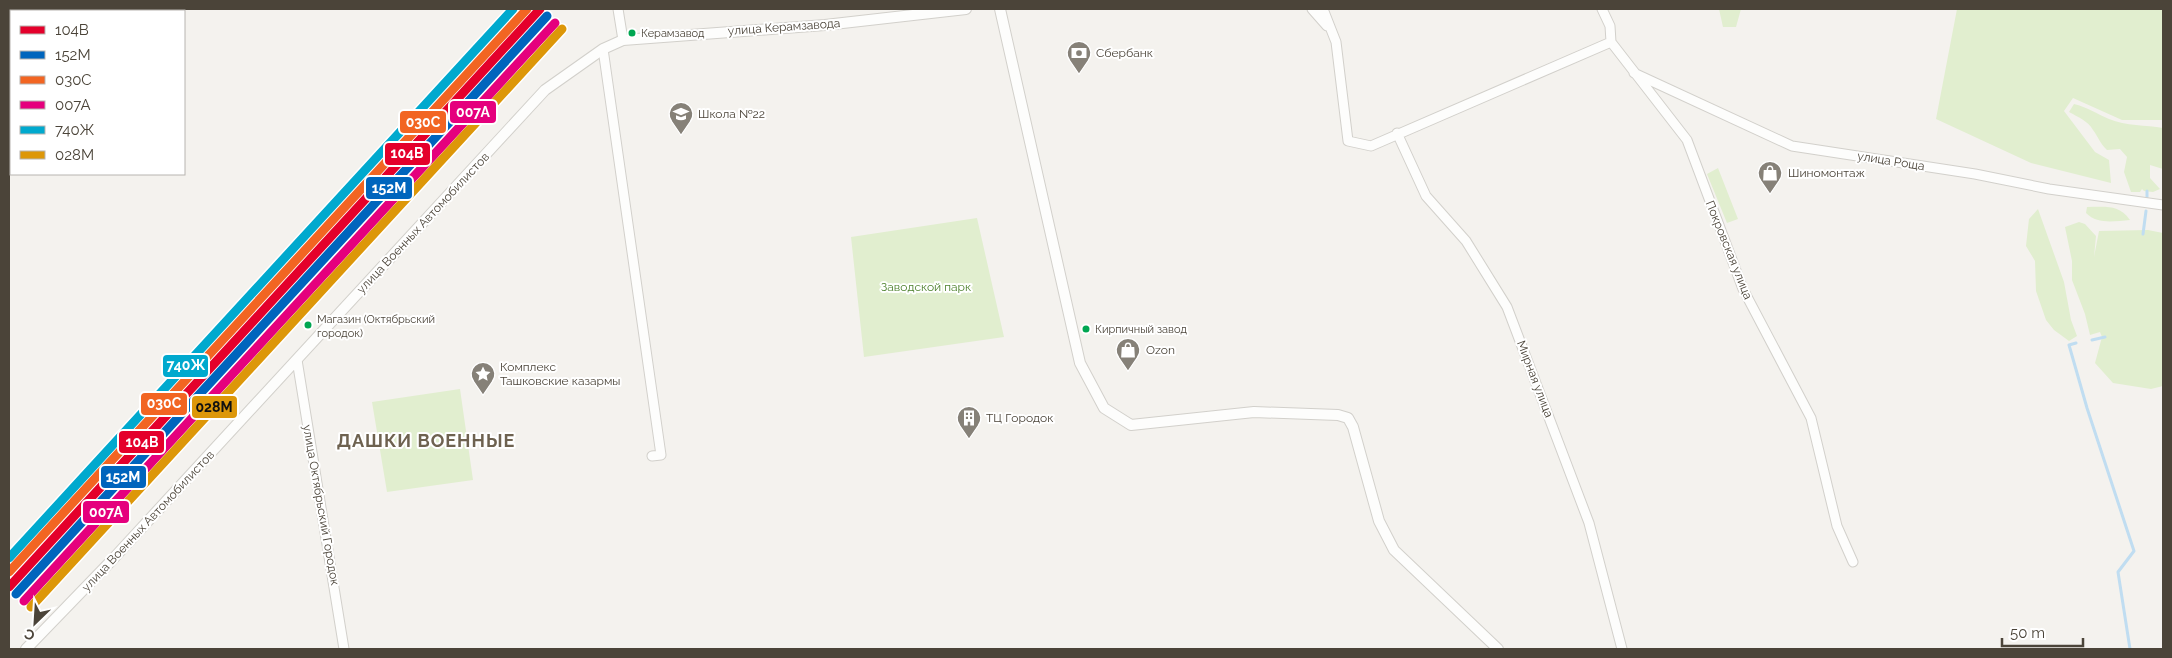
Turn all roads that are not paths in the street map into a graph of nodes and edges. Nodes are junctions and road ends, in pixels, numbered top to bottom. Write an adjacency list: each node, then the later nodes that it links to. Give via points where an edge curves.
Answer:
1 (618, 9): 8 (street)
2 (966, 9): 8 (street, улица Керамзавода, via 824,25)
3 (1000, 9): 19 (street, via 1080,363 1104,408 1131,425 1254,412 1348,418 1379,520 1394,550)
4 (1312, 9): 7 (street)
5 (1323, 9): 7 (street)
6 (1602, 9): 9 (street, Покровская улица, via 1610,26)
7 (1333, 34): 12 (street, via 1348,141 1371,146)
8 (623, 40): 10 (street, улица Керамзавода)
9 (1611, 42): 11 (street, Покровская улица); 12 (street)
10 (602, 49): 14 (street, улица Военных Автомобилистов, via 545,90); 15 (street, via 661,455)
11 (1632, 72): 13 (street, улица Роща, via 1792,146); 16 (street, Покровская улица, via 1687,140 1743,289 1811,418 1837,526)
12 (1397, 133): 20 (street, Мирная улица, via 1426,196 1466,241 1508,307 1589,523)
13 (2163, 205)
14 (297, 360): 17 (street, улица Военных Автомобилистов); 18 (street, улица Октябрьский Городок)
15 (652, 456)
16 (1852, 562)
17 (26, 649)
18 (344, 649)
19 (1498, 649)
20 (1622, 649)

